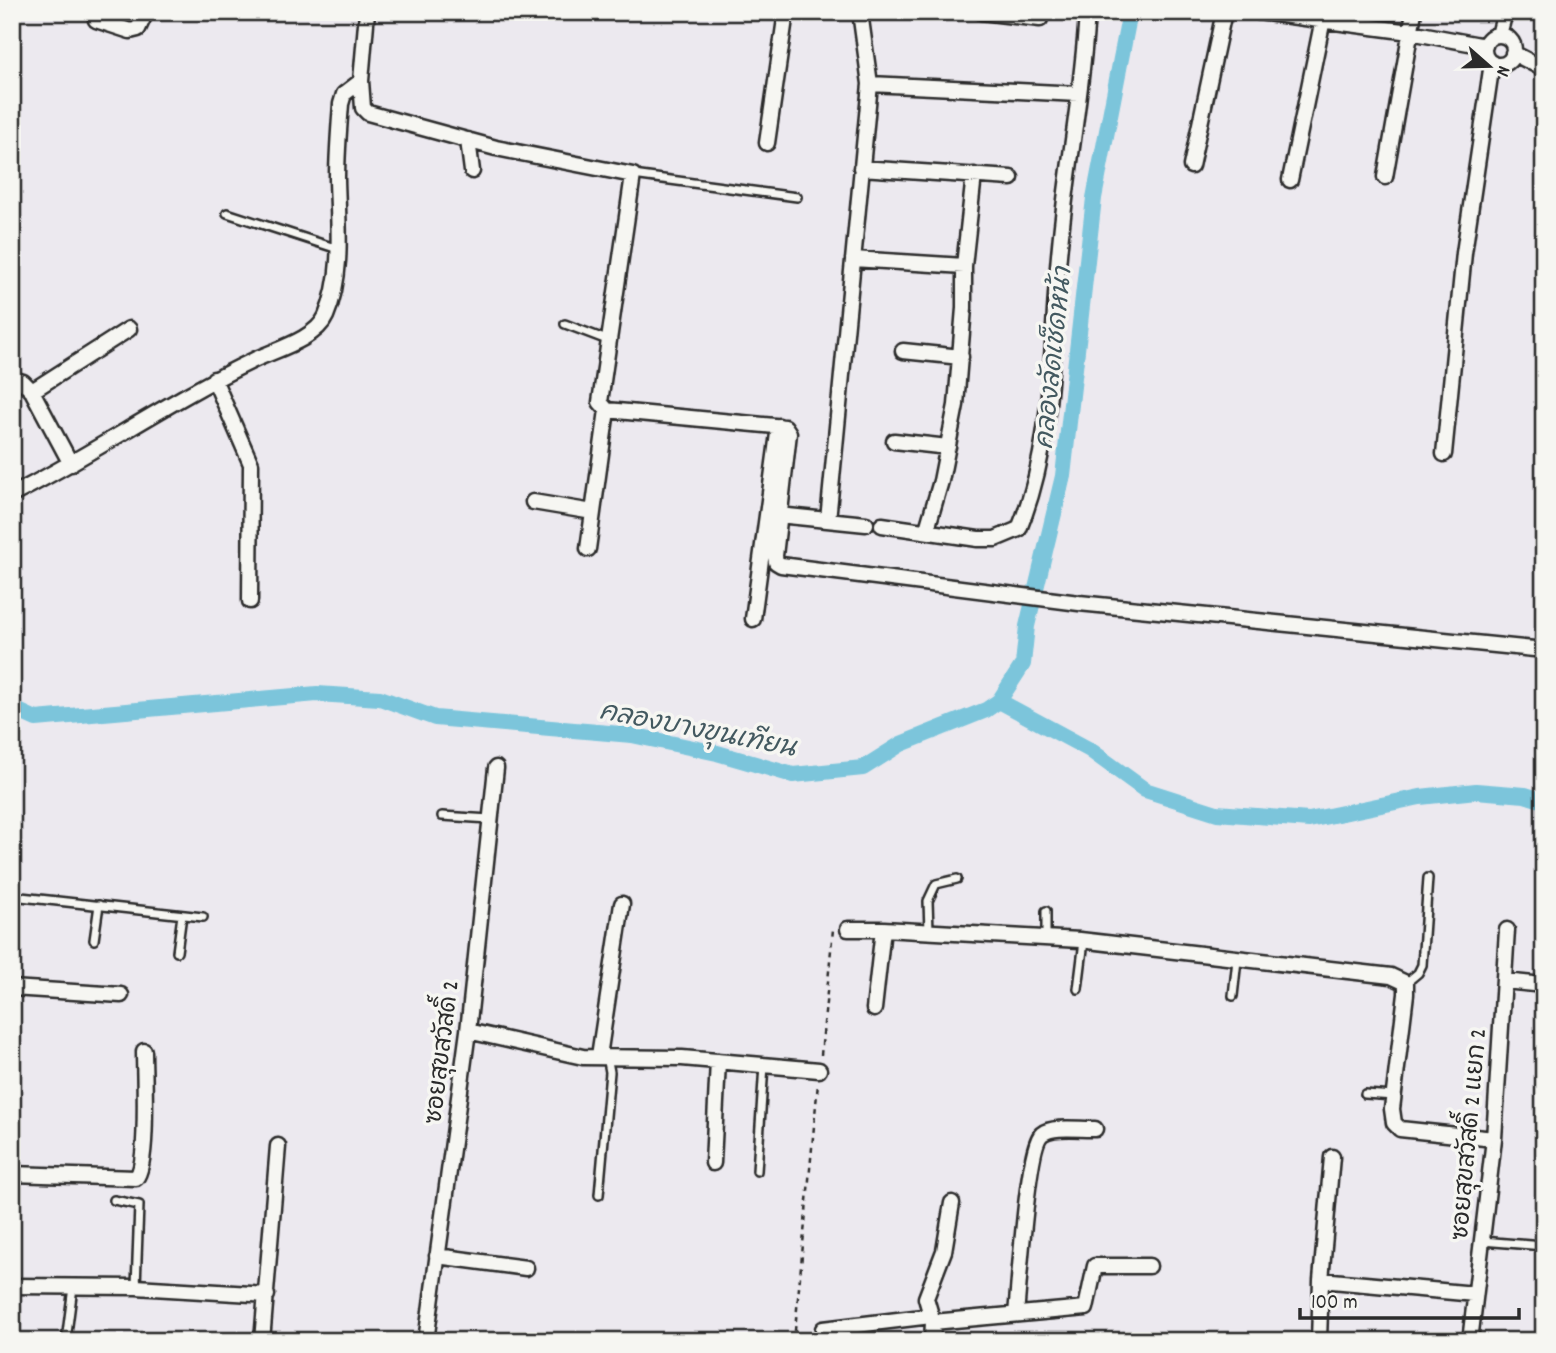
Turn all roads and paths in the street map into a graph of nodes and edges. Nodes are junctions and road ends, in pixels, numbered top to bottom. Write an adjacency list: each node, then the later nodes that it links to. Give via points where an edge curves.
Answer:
1 (146, 12): 13 (street, via 138,29 130,31)
2 (367, 12): 20 (street)
3 (786, 12): 24 (street)
4 (860, 12): 21 (street)
5 (981, 12): 12 (street)
6 (1087, 12): 22 (street)
7 (1223, 12): 25 (street)
8 (1258, 12): 11 (street)
9 (1414, 12): 14 (street)
10 (1505, 12): 15 (street)
11 (1323, 16): 14 (street); 32 (street)
12 (1040, 19)
13 (96, 20)
14 (1410, 32): 16 (street); 30 (street)
15 (1499, 35): 16 (street); 17 (street, via 1511,40)
16 (1485, 46): 18 (street, via 1484,53)
17 (1513, 53): 18 (street, via 1505,63); 19 (street)
18 (1492, 63): 50 (street, via 1464,253)
19 (1544, 69)
20 (361, 80): 23 (street, via 363,108 368,113); 35 (street, via 344,94 341,104)
21 (870, 84): 22 (street); 26 (street)
22 (1079, 94): 59 (street, via 1060,244 1047,420 1027,510 1019,529 995,539)
23 (468, 140): 27 (street); 28 (street)
24 (766, 143)
25 (1191, 166)
26 (861, 168): 29 (street); 36 (street)
27 (472, 171)
28 (633, 175): 33 (lane); 40 (street)
29 (974, 175): 31 (street); 37 (street)
30 (1385, 177)
31 (1011, 178)
32 (1290, 180)
33 (797, 197)
34 (227, 213): 35 (lane)
35 (338, 249): 44 (street, via 330,304 322,323)
36 (853, 259): 37 (street); 56 (street)
37 (964, 266): 42 (street)
38 (565, 324): 40 (lane)
39 (129, 329): 45 (street)
40 (607, 340): 46 (street, via 600,402)
41 (903, 351): 42 (street)
42 (961, 358): 49 (street)
43 (12, 379): 45 (street)
44 (214, 379): 51 (street); 61 (street, via 251,464)
45 (32, 391): 51 (street)
46 (607, 410): 47 (street); 54 (street)
47 (779, 426): 62 (street); 63 (street, via 789,433 776,562 1079,603)
48 (894, 441): 49 (street)
49 (948, 447): 59 (street)
50 (1444, 454)
51 (71, 464): 52 (street)
52 (12, 495)
53 (533, 502): 54 (street)
54 (593, 512): 60 (street)
55 (788, 516): 56 (street)
56 (828, 520): 57 (street)
57 (866, 524)
58 (882, 525): 59 (street)
59 (927, 529)
60 (588, 549)
61 (250, 601)
62 (753, 619)
63 (1544, 650)
64 (496, 768): 66 (street, ซอยสุขสวัสดิ์ 2)
65 (442, 816): 66 (lane)
66 (490, 819): 92 (street, ซอยสุขสวัสดิ์ 2)
67 (957, 878): 78 (lane, via 936,884 930,893)
68 (1428, 878): 85 (lane, via 1422,965)
69 (12, 896): 71 (lane)
70 (622, 904): 94 (street)
71 (99, 905): 73 (lane); 80 (lane)
72 (1046, 911): 79 (lane)
73 (182, 915): 74 (lane); 82 (lane)
74 (203, 917)
75 (848, 929): 76 (street); 97 (path, via 833,927)
76 (883, 929): 78 (street); 91 (street)
77 (1507, 930): 84 (street, ซอยสุขสวัสดิ์ 2 แยก 2)
78 (929, 931): 79 (street)
79 (1046, 937): 81 (street)
80 (94, 940)
81 (1084, 940): 83 (street); 88 (lane)
82 (177, 952)
83 (1237, 960): 85 (street, via 1391,976); 90 (lane)
84 (1504, 981): 86 (street); 101 (street, ซอยสุขสวัสดิ์ 2 แยก 2)
85 (1406, 982): 99 (street)
86 (1544, 985)
87 (12, 988): 89 (street)
88 (1078, 989)
89 (121, 995)
90 (1233, 996)
91 (874, 1009)
92 (468, 1031): 94 (street, via 583,1057); 112 (street, ซอยสุขสวัสดิ์ 2)
93 (144, 1051): 106 (street, via 144,1143 136,1178)
94 (603, 1056): 95 (street); 107 (lane, via 610,1072)
95 (718, 1061): 96 (street); 104 (street)
96 (764, 1065): 97 (street); 105 (lane)
97 (819, 1070): 128 (path)
98 (1365, 1094): 99 (lane)
99 (1394, 1096): 101 (street, via 1394,1124 1400,1129)
100 (1095, 1129): 121 (street, via 1048,1131 1036,1142)
101 (1494, 1139): 110 (street, ซอยสุขสวัสดิ์ 2 แยก 2)
102 (278, 1146): 120 (street)
103 (1332, 1157): 115 (street)
104 (713, 1163)
105 (757, 1171)
106 (12, 1174)
107 (599, 1195)
108 (114, 1200): 118 (lane, via 139,1205)
109 (952, 1203): 122 (street, via 944,1251 926,1298)
110 (1482, 1241): 111 (lane); 119 (street, ซอยสุขสวัสดิ์ 2 แยก 2)
111 (1544, 1246)
112 (437, 1256): 114 (street); 127 (street, ซอยสุขสวัสดิ์ 2)
113 (1149, 1266): 121 (street, via 1098,1265 1093,1269 1086,1307)
114 (526, 1268)
115 (1321, 1280): 119 (street); 124 (street)
116 (12, 1286): 117 (street)
117 (74, 1286): 118 (street); 125 (lane)
118 (135, 1287): 120 (street)
119 (1475, 1294): 130 (street, ซอยสุขสวัสดิ์ 2 แยก 2)
120 (267, 1295): 126 (street)
121 (1016, 1314): 122 (street)
122 (932, 1319): 123 (street); 129 (street)
123 (823, 1329)
124 (1320, 1340)
125 (66, 1341)
126 (262, 1341)
127 (426, 1341)
128 (794, 1341)
129 (932, 1341)
130 (1470, 1341)

